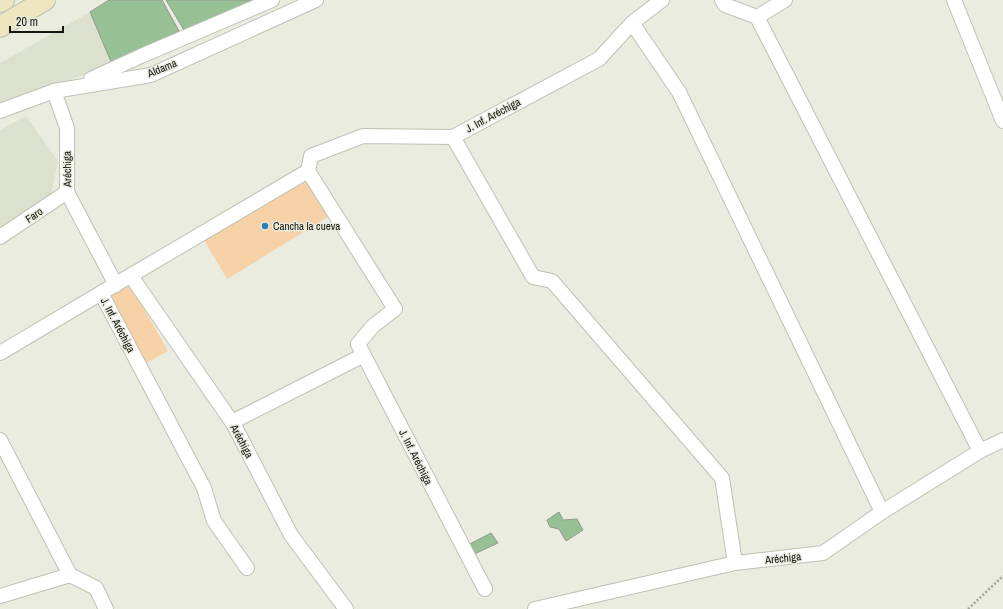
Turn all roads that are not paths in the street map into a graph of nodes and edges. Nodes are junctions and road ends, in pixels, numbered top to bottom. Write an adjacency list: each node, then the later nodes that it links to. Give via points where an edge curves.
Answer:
1 (4, 0): 9 (main road)
2 (45, 0): 13 (main road)
3 (272, 0): 10 (street)
4 (316, 0): 14 (street, Aldama)
5 (662, 0): 12 (street, J. Inf. Aréchiga)
6 (722, 0): 11 (street, via 725,5)
7 (785, 0): 11 (street)
8 (954, 0): 18 (street)
9 (0, 2)
10 (242, 12): 14 (street); 15 (street)
11 (757, 17): 31 (street)
12 (632, 23): 19 (street, J. Inf. Aréchiga, via 599,59); 32 (street, via 679,92)
13 (0, 27)
14 (250, 28): 15 (street, Aldama, via 151,75)
15 (77, 86): 16 (street, Aldama)
16 (54, 91): 17 (street, Aldama); 21 (street, Aréchiga, via 67,128)
17 (0, 111)
18 (1003, 121)
19 (453, 137): 20 (street, J. Inf. Aréchiga, via 363,136 311,156); 33 (street, via 533,277 552,281 722,478)
20 (308, 171): 23 (street, J. Inf. Aréchiga); 27 (street, J. Inf. Aréchiga, via 395,309 373,326 358,344)
21 (67, 192): 22 (street, Faro); 24 (street, Aréchiga)
22 (0, 237)
23 (131, 276): 24 (street, J. Inf. Aréchiga); 28 (street, Aréchiga)
24 (116, 285): 25 (street, J. Inf. Aréchiga)
25 (101, 293): 26 (street); 34 (street, J. Inf. Aréchiga, via 204,488 214,521)
26 (0, 353)
27 (364, 355): 28 (street); 36 (street, J. Inf. Aréchiga)
28 (232, 422): 39 (street, Aréchiga, via 291,536)
29 (0, 440): 35 (street)
30 (1003, 440): 31 (street, Aréchiga)
31 (980, 451): 32 (street, Aréchiga)
32 (882, 512): 33 (street, Aréchiga, via 823,553)
33 (735, 563): 40 (street, Aréchiga)
34 (247, 568)
35 (70, 575): 37 (street); 38 (street, via 96,588)
36 (485, 590)
37 (0, 596)
38 (106, 609)
39 (346, 609)
40 (535, 609)

